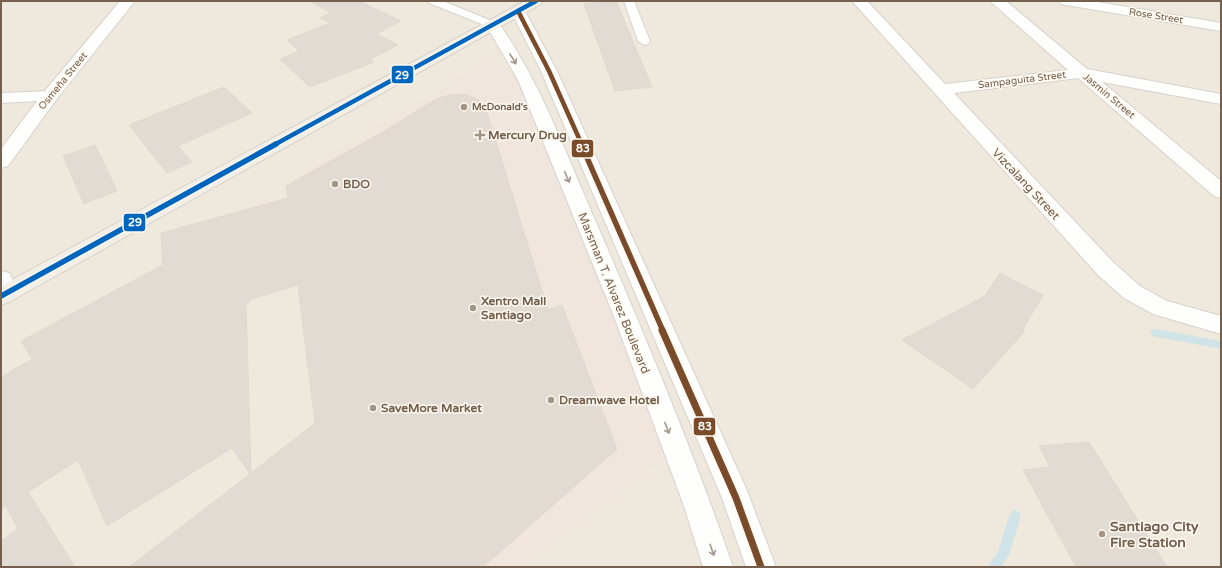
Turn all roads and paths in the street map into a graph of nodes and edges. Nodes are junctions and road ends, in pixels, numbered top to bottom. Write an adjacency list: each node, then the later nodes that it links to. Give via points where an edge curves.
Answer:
1 (128, 1): 13 (street, Osmeña Street)
2 (434, 1): 8 (lane)
3 (629, 1): 10 (lane)
4 (859, 1): 12 (street, Vizcalang Street)
5 (997, 1): 11 (street, Jasmin Street)
6 (1066, 1): 9 (street, Rose Street)
7 (527, 6): 8 (main road); 21 (street, via 549,70 730,484)
8 (493, 25): 18 (main road); 20 (street, Marsman T. Alvarez Boulevard, one-way to 20, via 526,80 624,314)
9 (1221, 27)
10 (644, 41)
11 (1082, 73): 12 (street, Sampaguita Street); 15 (street, Sampaguita Street); 17 (street, Jasmin Street)
12 (942, 90): 19 (street, Vizcalang Street, via 1106,269 1132,292 1161,308)
13 (50, 96): 14 (street); 16 (street, Osmeña Street)
14 (1, 98)
15 (1221, 99)
16 (1, 162)
17 (1220, 190)
18 (3, 289)
19 (1221, 326)
20 (718, 567)
21 (761, 567)

